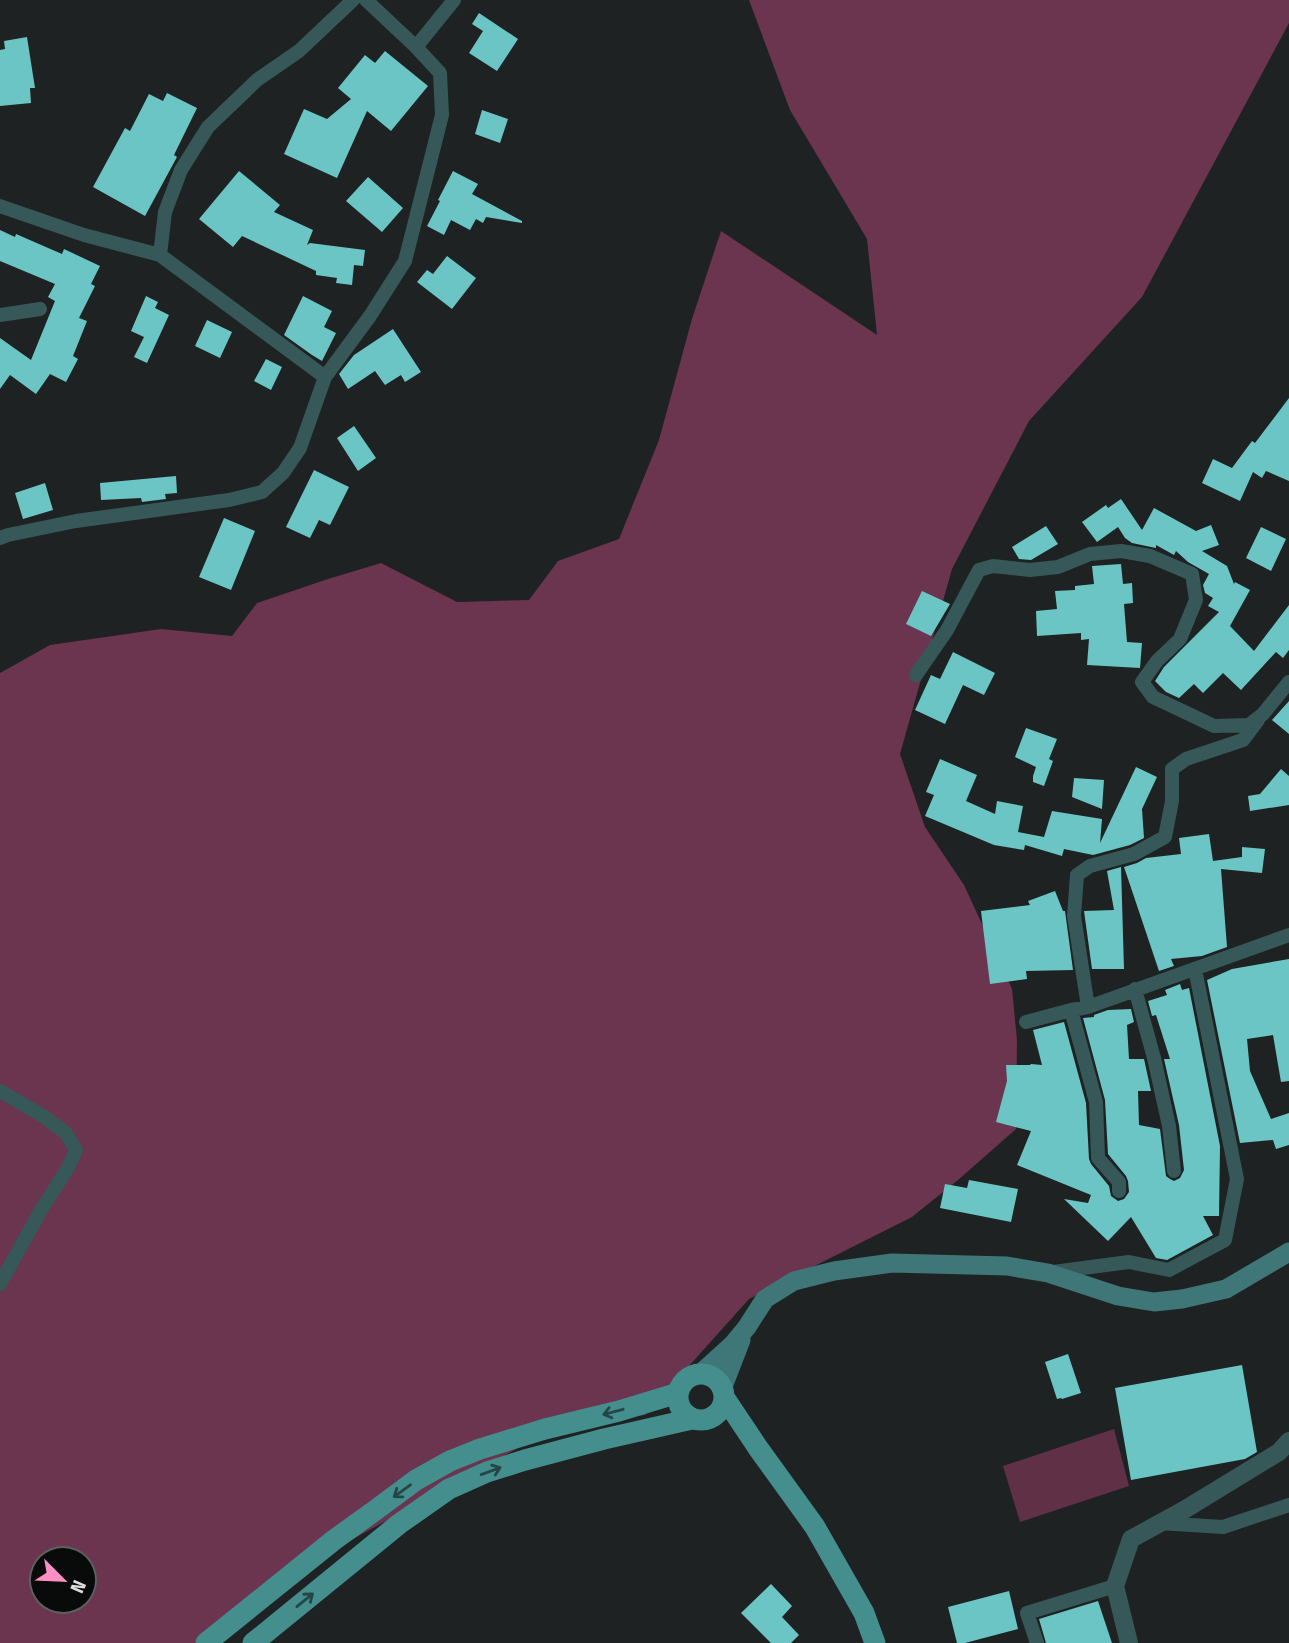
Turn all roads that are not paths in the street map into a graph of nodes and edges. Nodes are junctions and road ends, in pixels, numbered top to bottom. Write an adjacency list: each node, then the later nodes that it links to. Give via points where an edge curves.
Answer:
1 (353, 0): 6 (street, via 208,127 181,170 164,212)
2 (366, 0): 4 (street)
3 (454, 0): 4 (street)
4 (416, 47): 9 (street, via 440,73 442,115 405,261)
5 (0, 206): 6 (street)
6 (160, 255): 9 (street)
7 (40, 309): 8 (street)
8 (0, 316)
9 (326, 377): 10 (street, via 300,449 262,492 76,521)
10 (0, 538)
11 (916, 675): 13 (street, via 979,570 1058,567 1090,554 1121,551 1150,556 1192,574 1196,600 1180,639 1142,682 1153,697 1214,726 1249,725)
12 (1289, 682): 13 (street)
13 (1262, 713): 17 (street, via 1243,740 1186,759 1172,769 1165,837 1077,875 1074,916)
14 (1289, 935): 15 (street)
15 (1195, 969): 16 (street); 24 (street, via 1237,1180 1225,1240 1169,1270 1129,1262)
16 (1135, 989): 17 (street); 21 (street, via 1169,1126)
17 (1088, 1007): 18 (street)
18 (1071, 1010): 19 (street); 22 (street, via 1096,1102 1098,1158 1119,1182)
19 (1027, 1022)
20 (0, 1091): 25 (street, via 66,1133 76,1150)
21 (1174, 1171)
22 (1119, 1191)
23 (1289, 1252): 24 (main road, via 1226,1289 1154,1302 1118,1296)
24 (1048, 1273): 26 (main road, via 1007,1266 892,1263 834,1271 794,1281 765,1299)
25 (0, 1284)
26 (747, 1327): 27 (main road); 29 (main road)
27 (700, 1374): 28 (main road, via 686,1380); 29 (main road, via 714,1378)
28 (678, 1393): 30 (main road, via 680,1408); 36 (main road, one-way to 36, via 450,1461 355,1524)
29 (723, 1393): 30 (main road, via 720,1411); 32 (main road)
30 (699, 1419): 32 (main road); 37 (main road, one-way to 30, via 449,1489 524,1460)
31 (1289, 1441): 34 (street, via 1279,1452)
32 (758, 1448): 38 (main road, via 815,1527 864,1612)
33 (1289, 1505): 34 (street, via 1223,1527)
34 (1159, 1523): 35 (street, via 1131,1539)
35 (1115, 1586): 39 (street, via 1027,1613); 40 (street)
36 (206, 1643)
37 (253, 1643)
38 (875, 1643)
39 (1037, 1643)
40 (1129, 1643)

